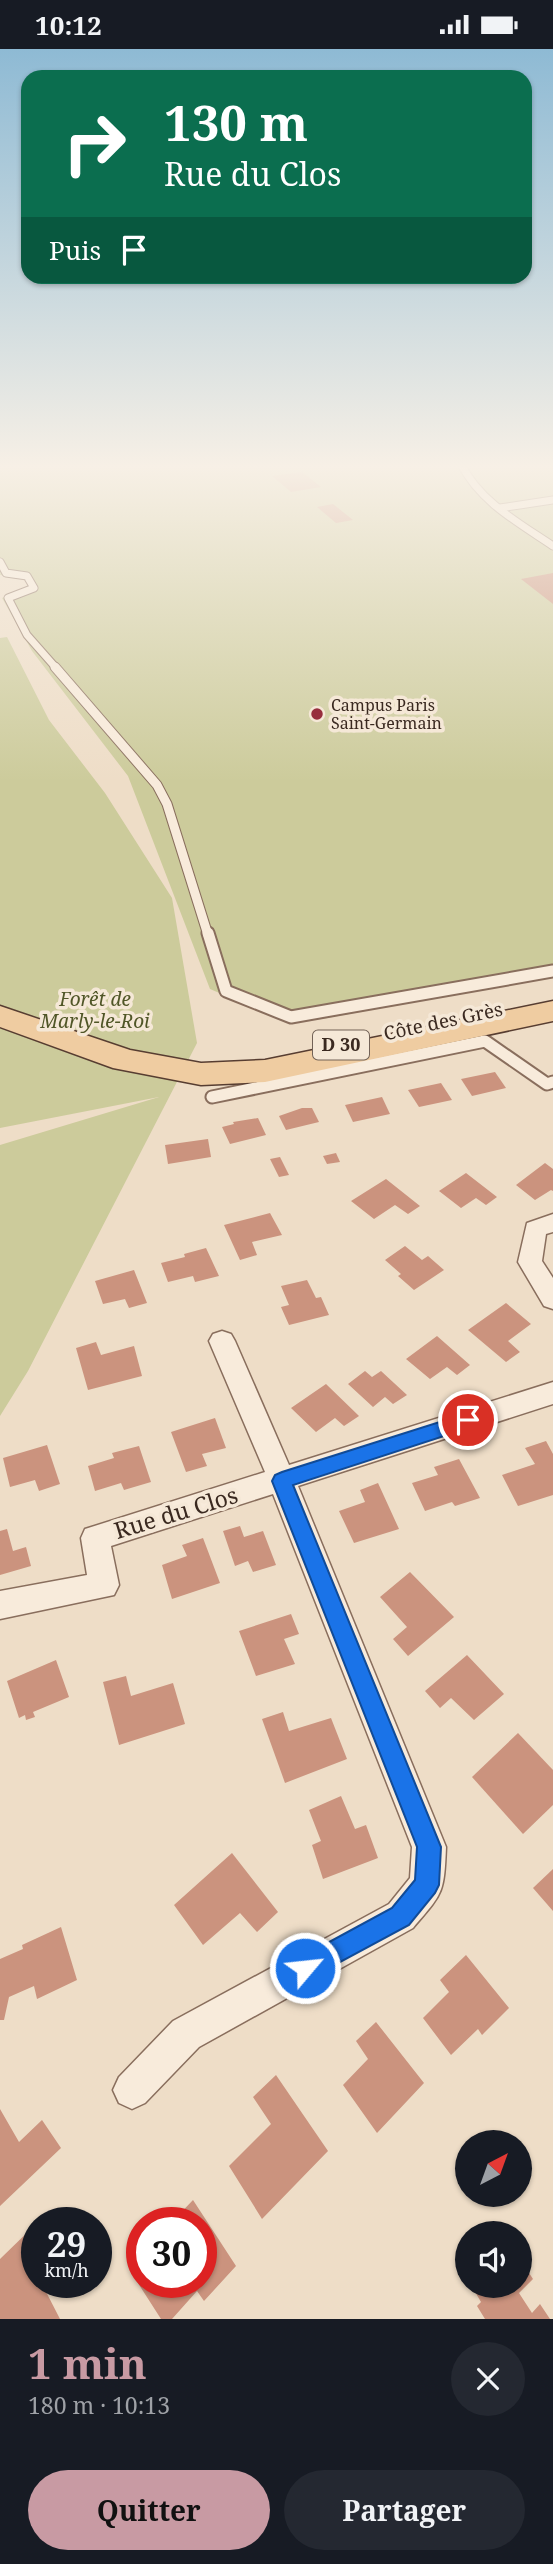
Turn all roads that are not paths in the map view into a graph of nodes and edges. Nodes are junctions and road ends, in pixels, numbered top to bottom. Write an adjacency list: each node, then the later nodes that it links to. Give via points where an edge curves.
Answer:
1 (4, 570): 2 (lane, via 27,576 33,584 34,588 8,598 27,635 157,785 226,991 291,1017)
2 (553, 971)
3 (553, 997): 6 (main road, Côte des Grès / D 30, via 247,1065)
4 (553, 1011): 6 (main road, Côte des Grès / D 30, via 265,1072 201,1074)
5 (0, 1016): 6 (main road, Côte des Grès / D 30)
6 (125, 1060)
7 (553, 1082): 8 (lane, via 547,1084 485,1041)
8 (212, 1097)
9 (553, 1223): 10 (street, via 536,1229)
10 (532, 1255): 11 (street, via 542,1260); 12 (street, via 530,1262)
11 (553, 1277)
12 (553, 1299)
13 (222, 1341): 15 (street)
14 (551, 1397): 15 (street, Rue du Clos)
15 (282, 1481): 16 (street, Rue du Clos, via 96,1538 104,1585); 17 (street, via 429,1847 427,1885 401,1916 186,2034)
16 (0, 1605)
17 (132, 2090)

